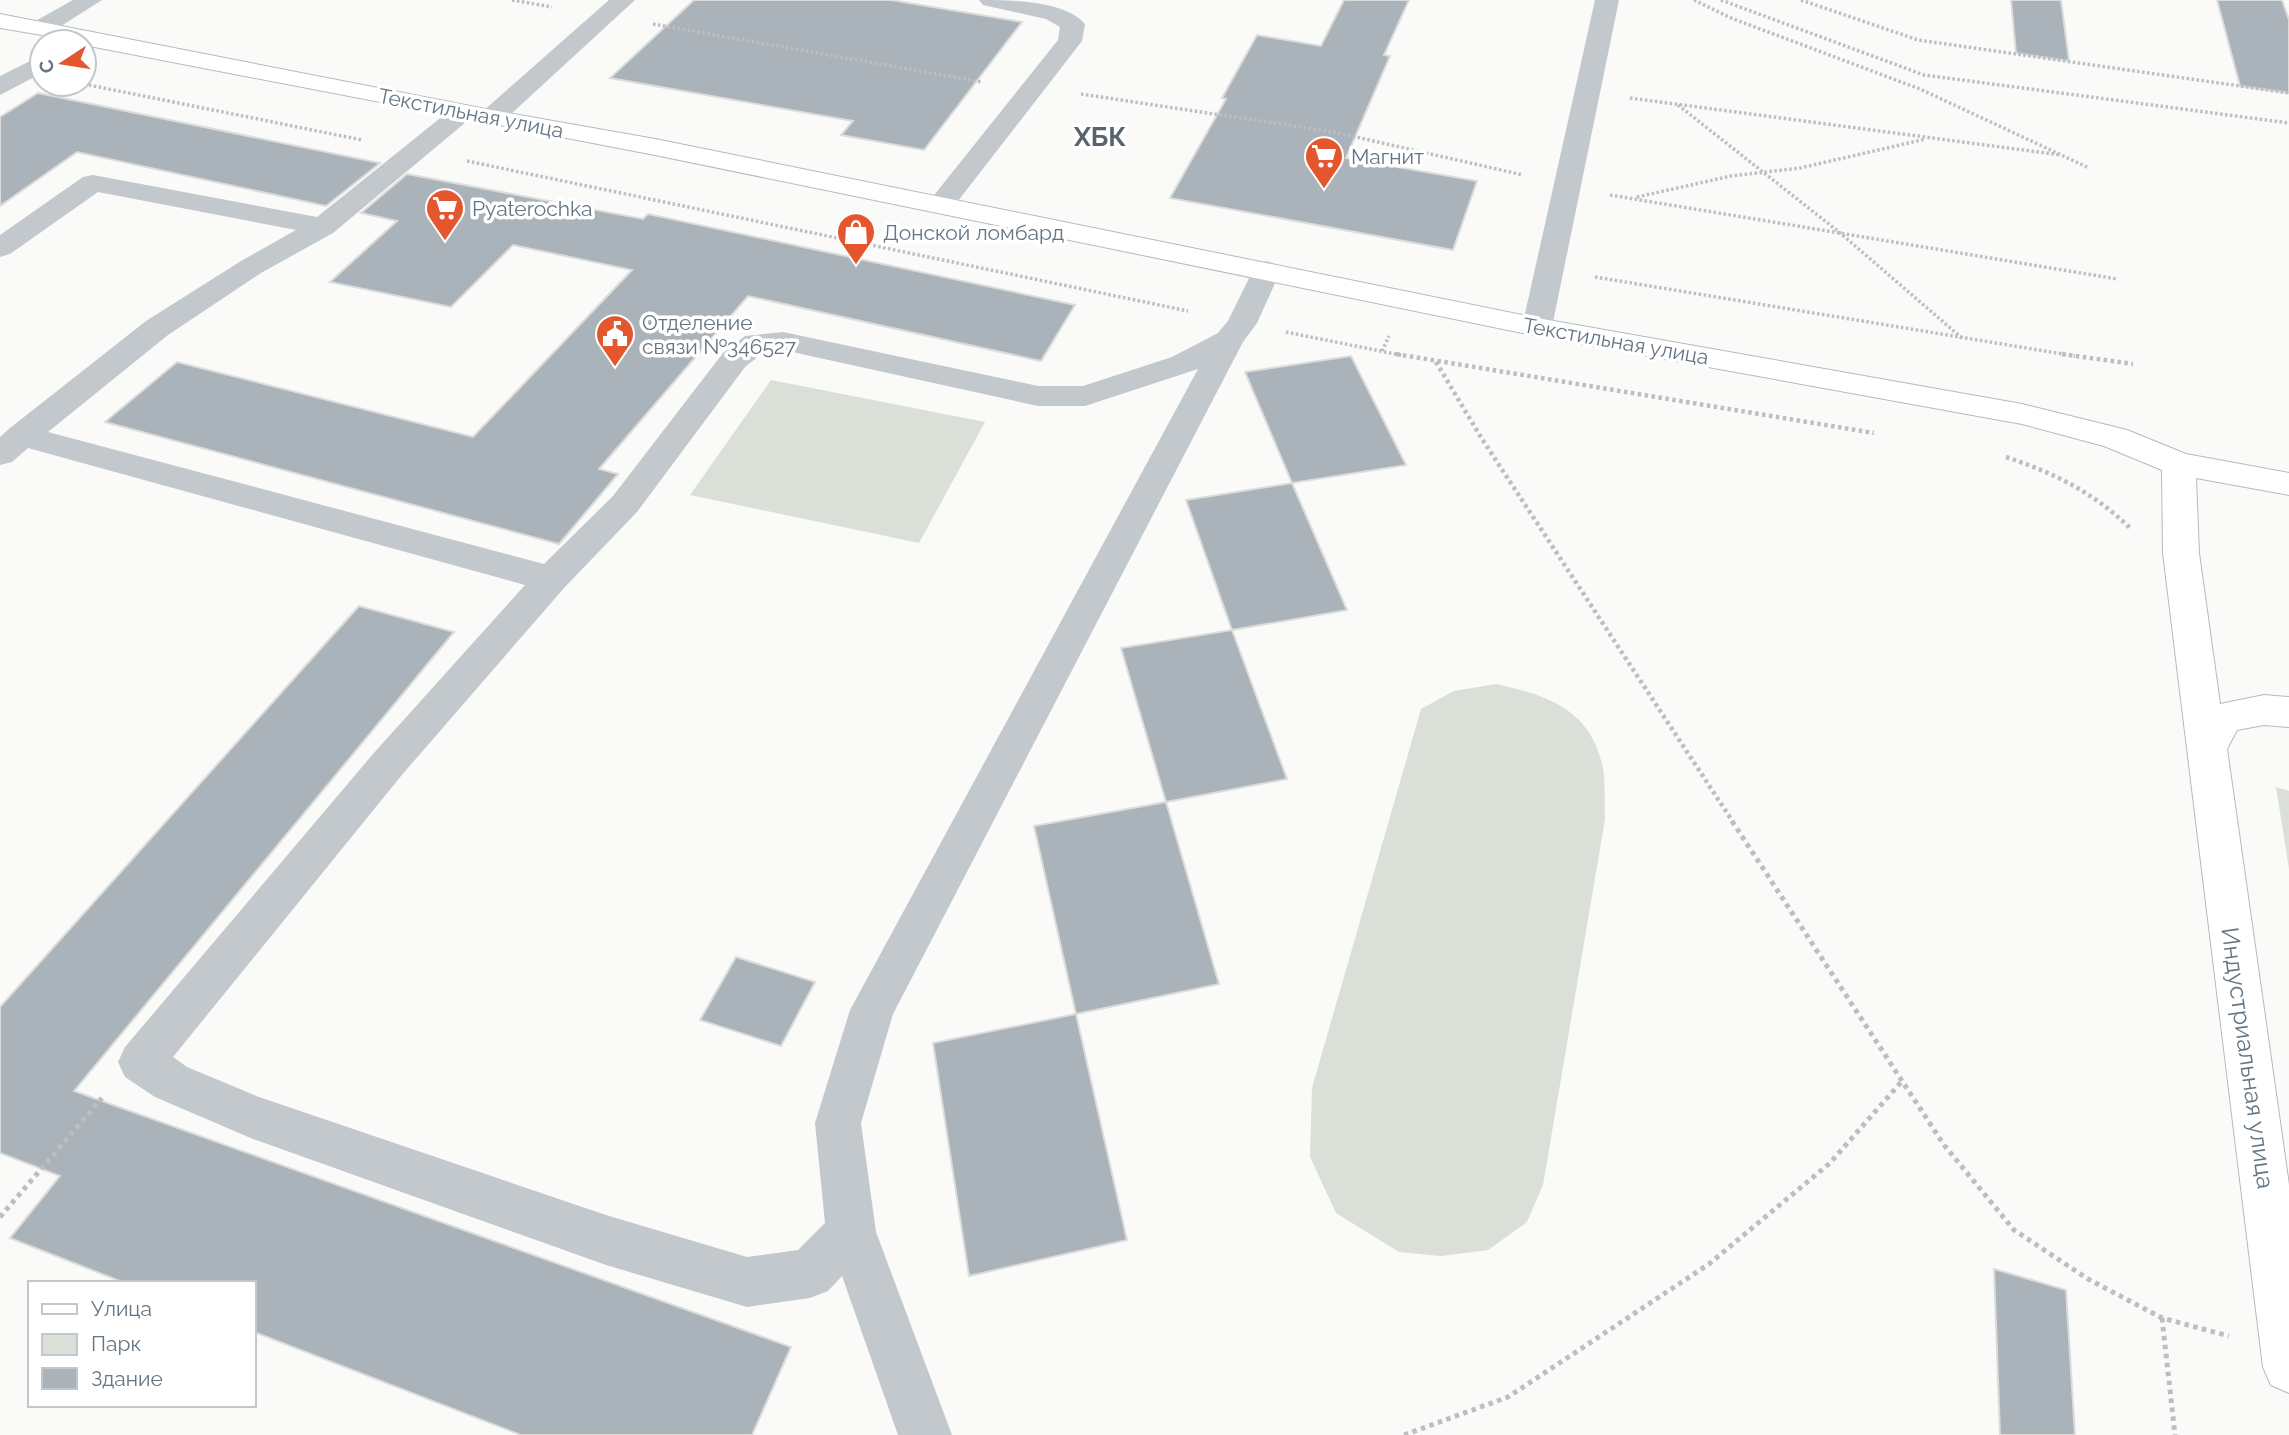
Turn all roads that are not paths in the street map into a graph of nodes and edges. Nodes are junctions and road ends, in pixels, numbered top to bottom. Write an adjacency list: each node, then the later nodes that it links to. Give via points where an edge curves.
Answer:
1 (90, 0): 6 (street)
2 (990, 0): 12 (street, via 1053,13 1073,24 1070,41)
3 (1607, 0): 16 (street)
4 (614, 8): 11 (street)
5 (0, 20): 6 (main road, Текстильная улица)
6 (41, 28)
7 (98, 42): 10 (main road, Текстильная улица)
8 (28, 71): 9 (street)
9 (0, 88)
10 (463, 112): 11 (main road, Текстильная улица); 13 (street)
11 (491, 118): 12 (main road, Текстильная улица)
12 (941, 204): 15 (main road, Текстильная улица)
13 (323, 227): 14 (street, via 93,183); 18 (street, via 157,328)
14 (0, 248)
15 (1266, 270): 16 (main road, Текстильная улица); 17 (street)
16 (1537, 327): 19 (main road, Текстильная улица, via 2022,414 2115,438)
17 (1235, 331): 21 (street, via 1183,364 1085,396 1038,396 842,352 783,341 756,343 733,360 625,504); 24 (street, via 872,1010 838,1123)
18 (11, 445): 21 (street)
19 (2179, 464): 20 (main road, Текстильная улица); 23 (main road, Индустриальная улица, via 2181,554)
20 (2289, 484)
21 (551, 579): 24 (street, via 387,765 141,1062 171,1082 253,1116 606,1240 747,1282 810,1273)
22 (2289, 712): 23 (main road, via 2263,709 2225,717)
23 (2207, 749): 25 (main road, Индустриальная улица)
24 (851, 1232): 26 (street)
25 (2288, 1359)
26 (925, 1435)

